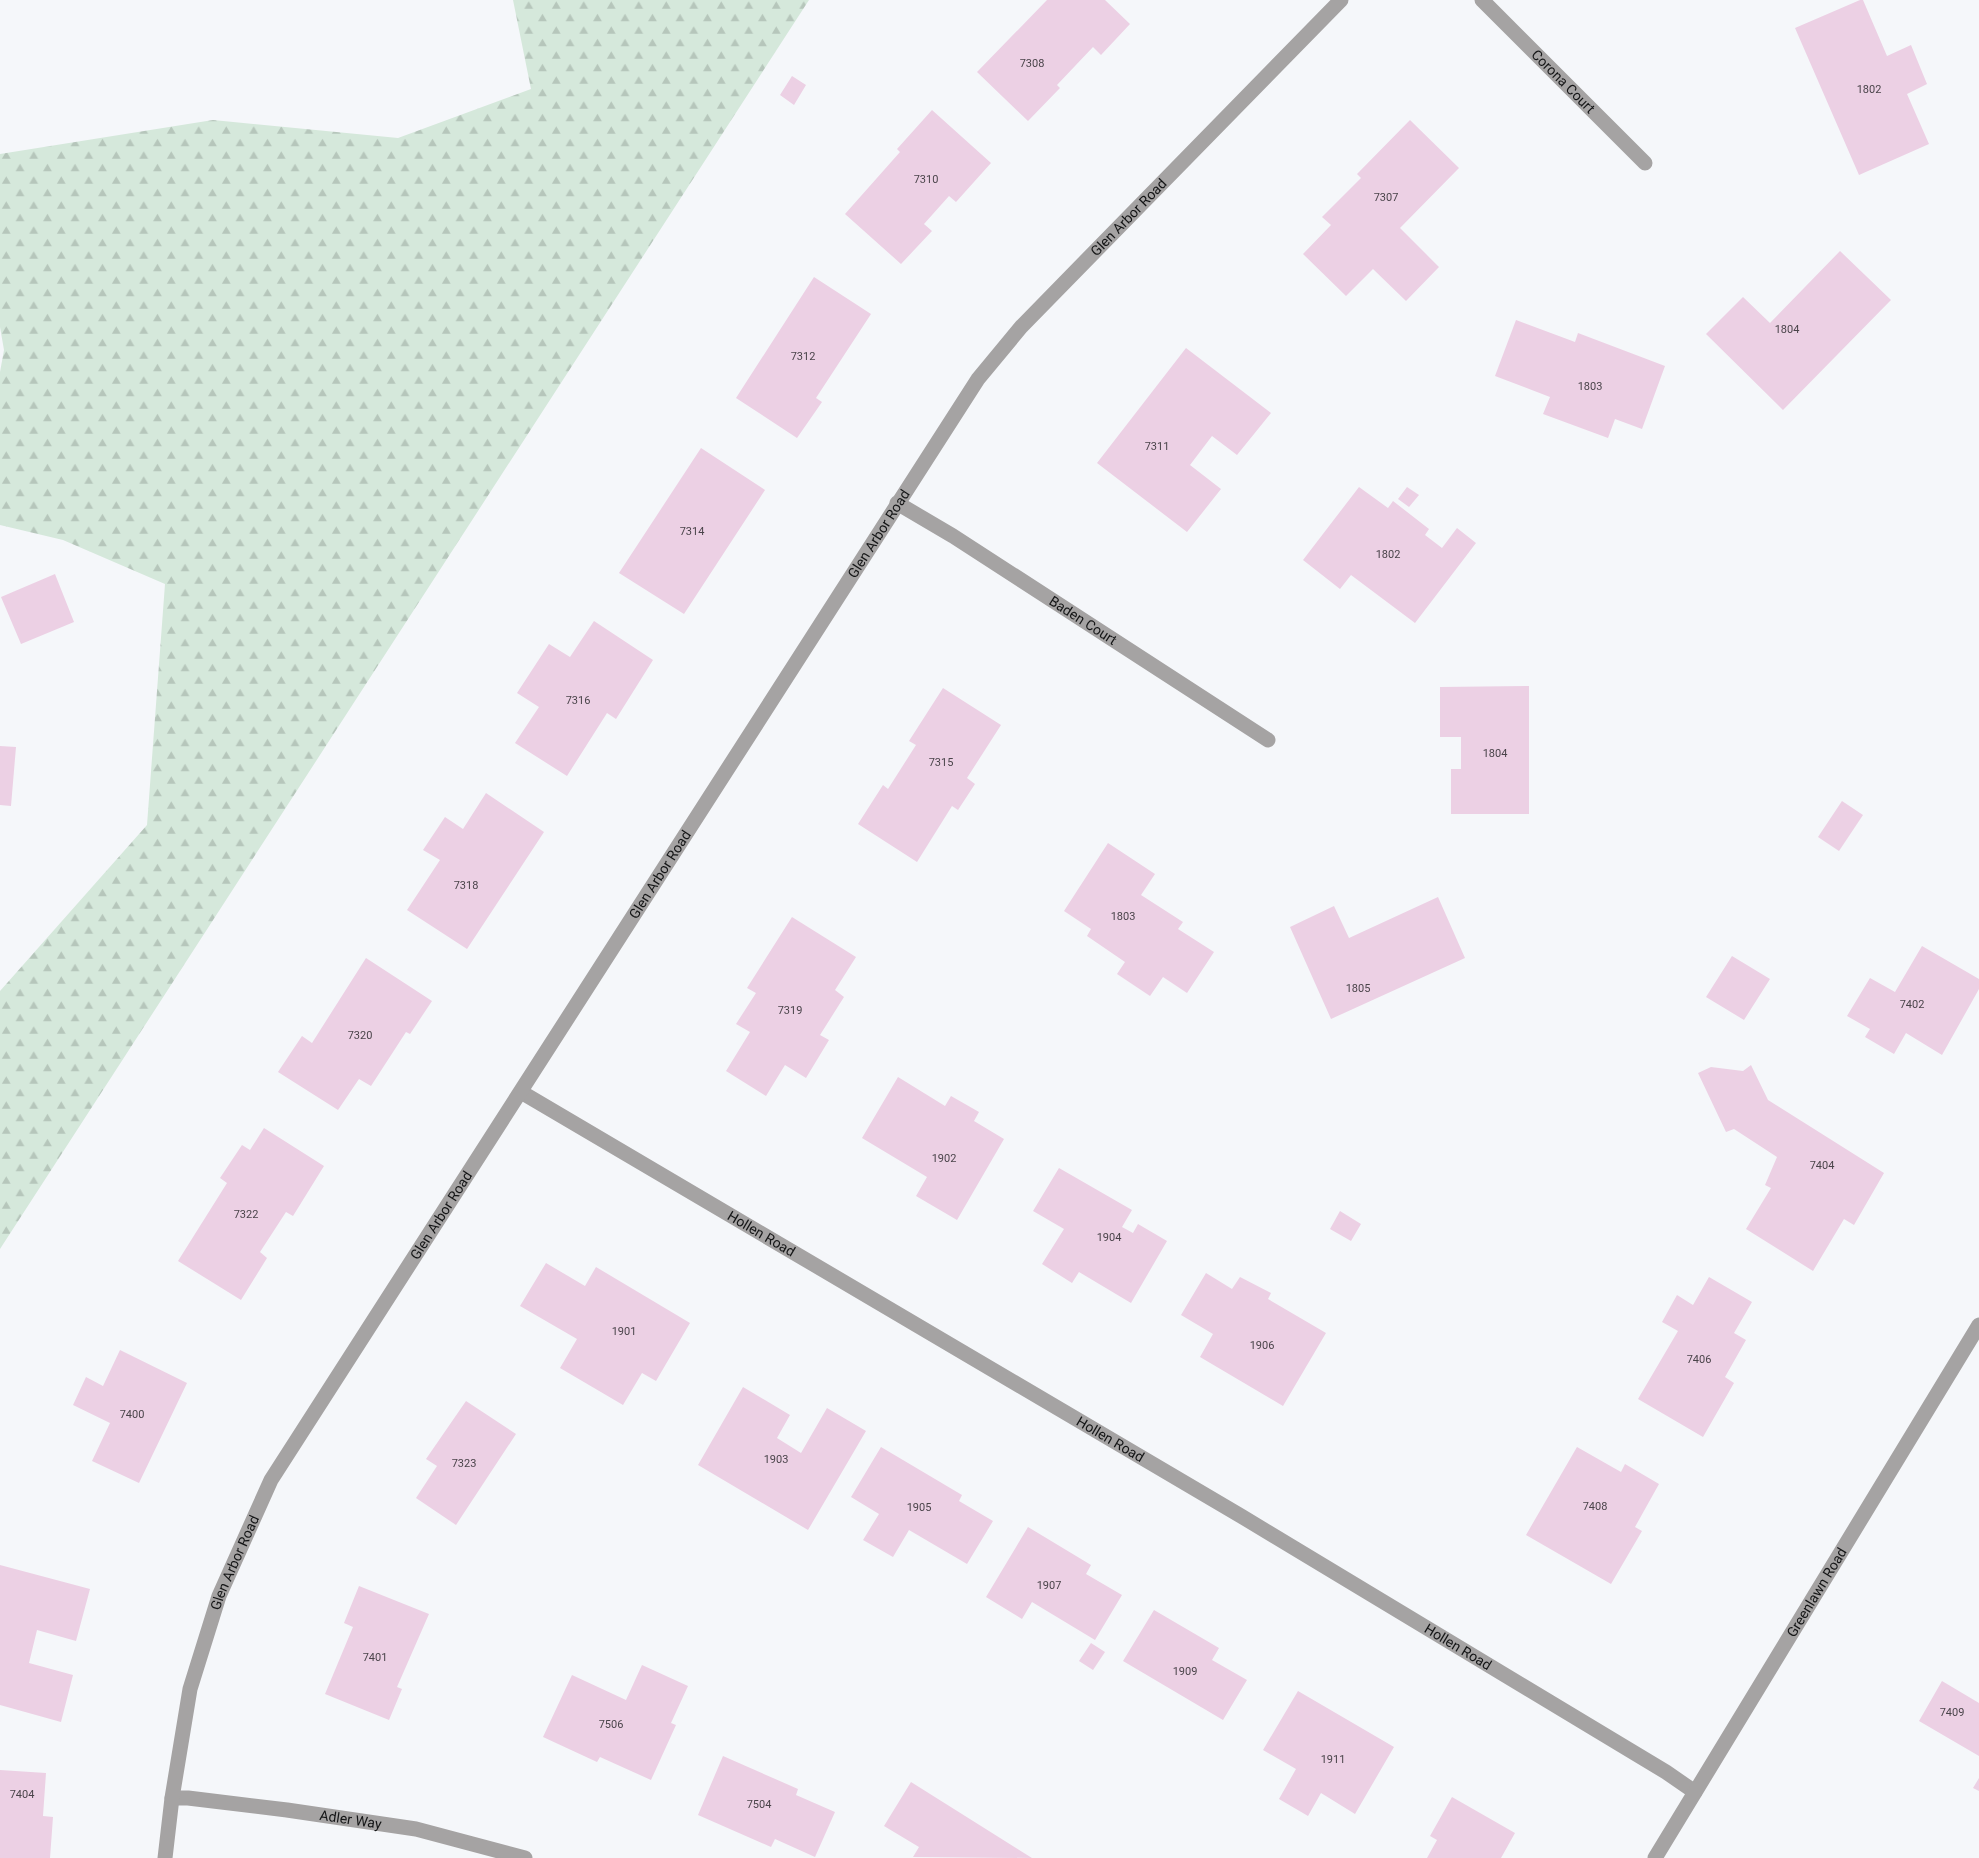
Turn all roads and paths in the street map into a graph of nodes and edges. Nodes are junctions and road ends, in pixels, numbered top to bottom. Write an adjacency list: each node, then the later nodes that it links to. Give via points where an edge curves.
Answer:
1 (1342, 0): 4 (street, Glen Arbor Road, via 1021,327 978,379)
2 (1482, 0): 3 (street, Corona Court)
3 (1645, 163)
4 (897, 503): 5 (street, Baden Court, via 954,536); 6 (street, Glen Arbor Road)
5 (1268, 740)
6 (521, 1092): 8 (street, Hollen Road, via 1241,1516); 9 (street, Glen Arbor Road, via 272,1480 219,1596 190,1689)
7 (1979, 1325): 8 (street, Greenlawn Road)
8 (1696, 1792): 12 (street, Greenlawn Road)
9 (172, 1798): 10 (street, Glen Arbor Road); 11 (street, Adler Way, via 287,1810 416,1829)
10 (165, 1858)
11 (525, 1858)
12 (1655, 1858)

